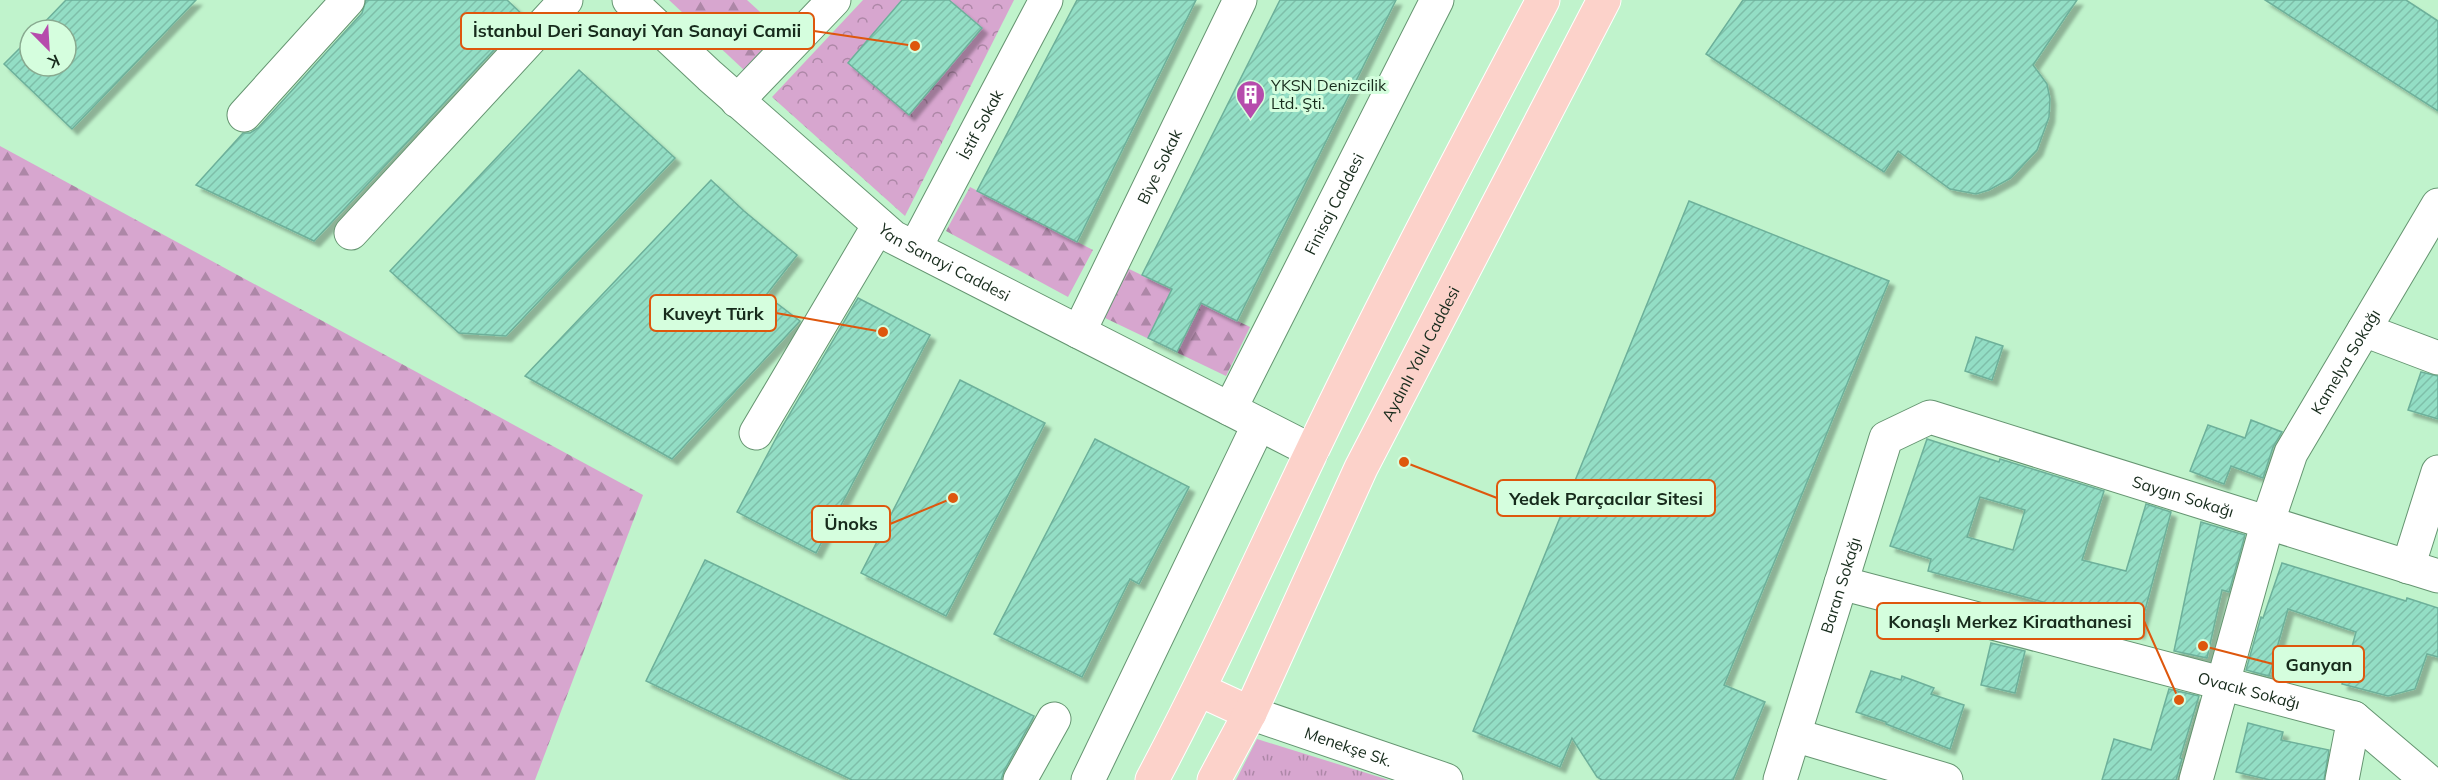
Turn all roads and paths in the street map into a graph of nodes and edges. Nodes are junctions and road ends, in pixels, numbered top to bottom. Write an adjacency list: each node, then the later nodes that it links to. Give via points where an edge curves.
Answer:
1 (348, 0): 11 (street)
2 (566, 0): 14 (street)
3 (629, 0): 10 (street, Yan Sanayi Caddesi)
4 (834, 0): 10 (street)
5 (1046, 0): 15 (street, İstif Sokak)
6 (1240, 0): 17 (street, Biye Sokak)
7 (1437, 0): 19 (street, Finisaj Caddesi)
8 (1543, 0): 23 (main road)
9 (1604, 0): 30 (main road, Aydınlı Yolu Caddesi, via 1361,468)
10 (737, 100): 13 (street, Yan Sanayi Caddesi)
11 (244, 115)
12 (2437, 210): 16 (street, Kamelya Sokağı)
13 (879, 225): 15 (street, Yan Sanayi Caddesi); 22 (street)
14 (351, 232)
15 (915, 248): 17 (street, Yan Sanayi Caddesi)
16 (2364, 330): 18 (street); 25 (street, Kamelya Sokağı, via 2291,453)
17 (1079, 332): 19 (street, Yan Sanayi Caddesi)
18 (2438, 358)
19 (1230, 409): 21 (street, Yan Sanayi Caddesi)
20 (1930, 417): 25 (street, Saygın Sokağı); 27 (street, Baran Sokağı, via 1886,438)
21 (1259, 424): 23 (street, Yan Sanayi Caddesi); 35 (street)
22 (756, 433)
23 (1312, 451): 29 (main road)
24 (2438, 472): 26 (street)
25 (2268, 521): 26 (street, Saygın Sokağı); 28 (street, Kamelya Sokağı)
26 (2423, 571)
27 (1841, 583): 28 (street, Ovacık Sokağı); 33 (street, Baran Sokağı)
28 (2223, 684): 31 (street, Ovacık Sokağı); 41 (street, Kamelya Sokağı)
29 (1200, 690): 30 (main road); 36 (main road)
30 (1250, 713): 37 (main road, Aydınlı Yolu Caddesi); 38 (street, Menekşe Sk.)
31 (2354, 718): 42 (street); 43 (street, Ovacık Sokağı)
32 (1054, 719): 34 (street)
33 (1794, 735): 39 (street, Baran Sokağı); 40 (street)
34 (1020, 780)
35 (1088, 780)
36 (1152, 780)
37 (1214, 780)
38 (1446, 780)
39 (1780, 780)
40 (1946, 780)
41 (2196, 780)
42 (2342, 780)
43 (2427, 780)

